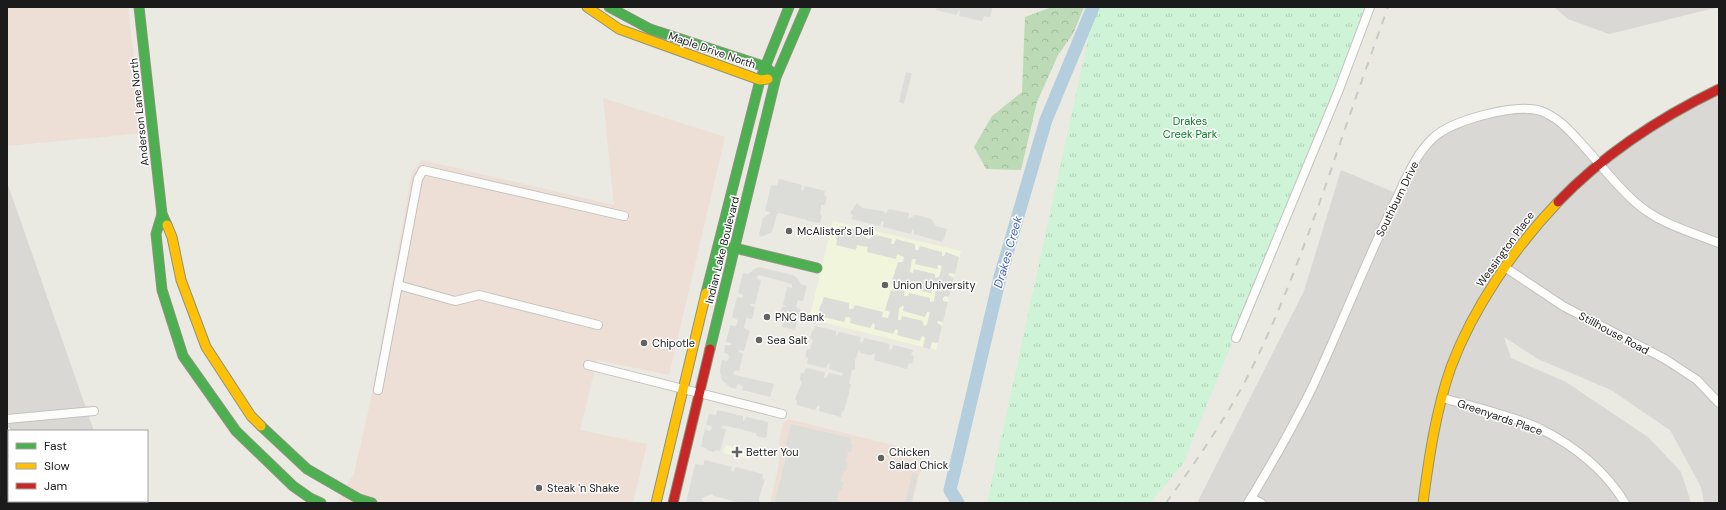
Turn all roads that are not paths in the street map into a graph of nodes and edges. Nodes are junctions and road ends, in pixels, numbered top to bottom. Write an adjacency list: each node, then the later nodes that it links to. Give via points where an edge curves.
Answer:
1 (139, 7): 14 (street, Anderson Lane North)
2 (587, 7): 8 (street, Maple Drive North, via 619,29)
3 (609, 7): 7 (street, Maple Drive North)
4 (789, 7): 9 (street, Indian Lake Boulevard)
5 (806, 7): 10 (street, Indian Lake Boulevard)
6 (1370, 7): 23 (street, via 1337,96)
7 (650, 29): 8 (street); 9 (street, Maple Drive North)
8 (645, 39): 11 (street, Maple Drive North)
9 (766, 67): 10 (street, Maple Drive North); 11 (street, Indian Lake Boulevard)
10 (776, 77): 11 (street, Maple Drive North); 18 (street, Indian Lake Boulevard)
11 (760, 80): 17 (street, Indian Lake Boulevard)
12 (1719, 89): 13 (street, Wessington Place, via 1691,101 1648,127)
13 (1598, 163): 16 (street, Southburn Drive, via 1636,202 1659,219); 20 (street, Wessington Place, via 1554,206 1526,238); 33 (street, Southburn Drive, via 1562,122 1539,111 1514,110 1486,114 1458,123 1434,137 1416,157 1312,387)
14 (162, 214): 34 (street, Anderson Lane North, via 156,234 162,290 183,356 236,431 294,486); 35 (street, Anderson Lane North, via 172,237 181,280 206,347 251,416 307,469 359,499)
15 (624, 216): 21 (street, via 423,170 418,178)
16 (1719, 243)
17 (719, 248): 18 (street); 26 (street, Indian Lake Boulevard)
18 (735, 248): 19 (street); 27 (street, Indian Lake Boulevard)
19 (817, 268)
20 (1506, 268): 28 (street, Wessington Place, via 1468,325); 29 (street, Stillhouse Road, via 1563,306 1665,359 1697,380)
21 (398, 285): 22 (street, via 456,301 479,295); 25 (street)
22 (598, 324)
23 (1236, 338)
24 (588, 365): 26 (street)
25 (378, 390)
26 (684, 390): 27 (street); 36 (street, Indian Lake Boulevard)
27 (698, 394): 31 (street); 37 (street, Indian Lake Boulevard)
28 (1443, 398): 39 (street, Wessington Place, via 1433,434); 40 (street, Greenyards Place, via 1538,428 1561,441 1605,474)
29 (1719, 403)
30 (94, 411): 32 (street)
31 (782, 414)
32 (7, 419)
33 (1250, 500): 38 (street)
34 (321, 503)
35 (372, 503)
36 (656, 503)
37 (673, 503)
38 (1261, 503)
39 (1423, 503)
40 (1625, 503)

